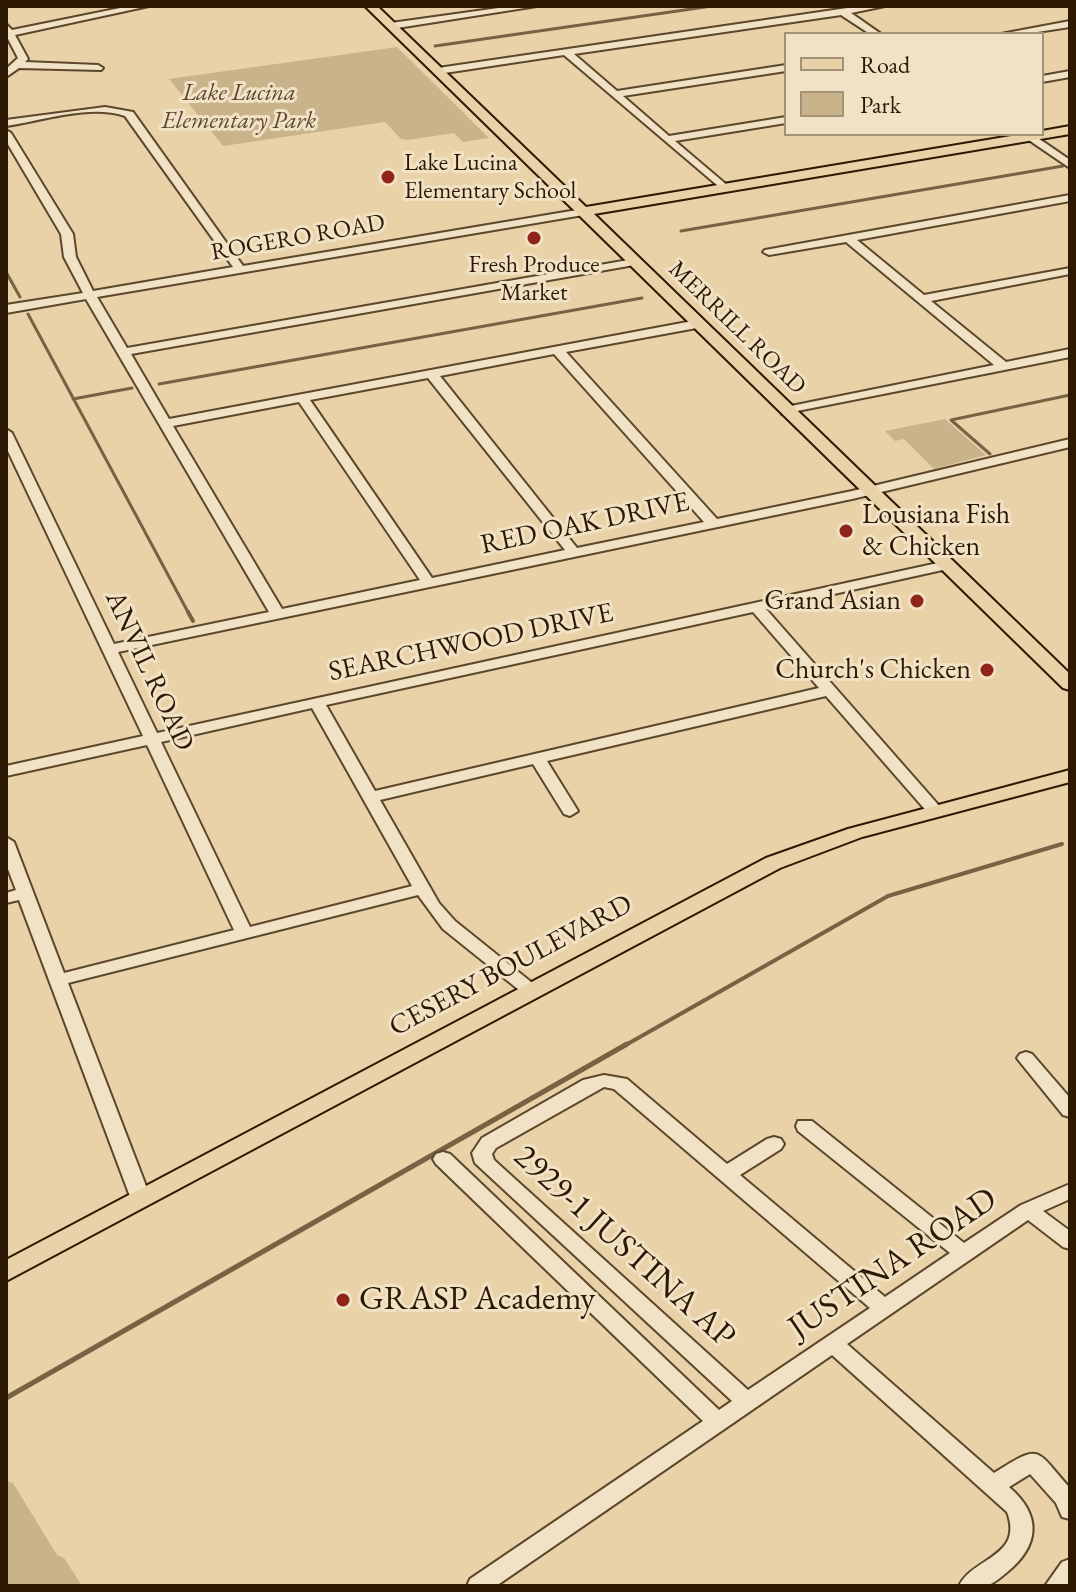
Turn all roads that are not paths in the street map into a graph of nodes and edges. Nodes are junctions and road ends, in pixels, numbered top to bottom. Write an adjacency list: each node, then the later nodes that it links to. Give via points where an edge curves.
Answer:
1 (144, 6): 9 (street)
2 (371, 6): 8 (main road, MERRILL ROAD)
3 (532, 6): 5 (street)
4 (880, 6): 6 (street)
5 (511, 7): 8 (street)
6 (838, 9): 10 (street); 12 (street)
7 (1070, 24): 11 (street)
8 (391, 26): 16 (main road, MERRILL ROAD)
9 (8, 30): 13 (street, via 22,53)
10 (873, 32)
11 (1019, 32)
12 (566, 52): 16 (street); 20 (street)
13 (20, 65): 14 (street); 17 (street)
14 (98, 68)
15 (784, 68): 20 (street)
16 (438, 71): 32 (main road, MERRILL ROAD)
17 (6, 74)
18 (1070, 74): 19 (street)
19 (1044, 79)
20 (614, 94): 28 (street)
21 (784, 120): 28 (street)
22 (6, 123): 36 (street, via 115,109 129,114)
23 (1070, 130): 25 (main road, ROGERO ROAD)
24 (6, 133): 38 (street, via 67,234 70,257)
25 (1044, 133)
26 (1021, 136): 30 (main road, ROGERO ROAD)
27 (1028, 136): 29 (street)
28 (667, 139): 30 (street)
29 (1070, 165)
30 (724, 188): 32 (main road, ROGERO ROAD)
31 (1070, 198): 33 (street)
32 (583, 212): 35 (main road, MERRILL ROAD); 36 (street, ROGERO ROAD)
33 (848, 238): 34 (street); 39 (street)
34 (769, 252)
35 (634, 262): 41 (main road, MERRILL ROAD); 43 (street)
36 (240, 269): 38 (street, ROGERO ROAD)
37 (1070, 271): 39 (street)
38 (90, 295): 40 (street, ROGERO ROAD); 43 (street)
39 (923, 299): 45 (street)
40 (6, 309)
41 (698, 324): 42 (street); 48 (main road, MERRILL ROAD)
42 (557, 350): 46 (street); 53 (street)
43 (124, 352): 49 (street)
44 (1070, 353): 45 (street)
45 (1004, 367): 48 (street)
46 (431, 373): 47 (street); 54 (street)
47 (302, 398): 49 (street); 56 (street)
48 (786, 411): 52 (main road, MERRILL ROAD)
49 (167, 423): 58 (street)
50 (6, 433): 59 (street, ANVIL ROAD)
51 (1070, 444): 52 (street, RED OAK DRIVE)
52 (870, 491): 53 (street, RED OAK DRIVE); 55 (main road, MERRILL ROAD)
53 (714, 524): 54 (street, RED OAK DRIVE)
54 (574, 553): 56 (street, RED OAK DRIVE)
55 (947, 565): 57 (street, SEARCHWOOD DRIVE); 60 (main road, MERRILL ROAD)
56 (429, 583): 58 (street, RED OAK DRIVE)
57 (756, 607): 61 (street); 62 (street, SEARCHWOOD DRIVE)
58 (277, 613): 59 (street, RED OAK DRIVE)
59 (110, 649): 63 (street, ANVIL ROAD)
60 (1070, 684)
61 (828, 691): 64 (street); 69 (street)
62 (317, 703): 63 (street, SEARCHWOOD DRIVE); 67 (street)
63 (152, 739): 65 (street, SEARCHWOOD DRIVE); 74 (street, ANVIL ROAD)
64 (537, 758): 67 (street); 68 (street)
65 (6, 771)
66 (1070, 776): 69 (main road, CESERY BOULEVARD)
67 (371, 797): 71 (street)
68 (570, 811)
69 (935, 811): 76 (main road, CESERY BOULEVARD, via 773,863)
70 (6, 842): 72 (street)
71 (422, 889): 74 (street); 76 (street, via 449,925)
72 (26, 893): 73 (street); 75 (street)
73 (6, 898)
74 (244, 933): 75 (street)
75 (58, 980): 84 (street)
76 (530, 990): 84 (main road, CESERY BOULEVARD)
77 (1026, 1058): 78 (street)
78 (1070, 1110)
79 (805, 1126): 87 (street)
80 (774, 1144): 82 (street)
81 (443, 1159): 92 (street)
82 (726, 1174): 89 (street, 2929-1 JUSTINA AP); 91 (street, 2929-1 JUSTINA AP, via 620,1084 604,1081 489,1143 482,1153 485,1163)
83 (1070, 1191): 85 (street, JUSTINA ROAD)
84 (141, 1199): 88 (main road, CESERY BOULEVARD)
85 (1028, 1210): 86 (street); 87 (street, JUSTINA ROAD)
86 (1070, 1242)
87 (964, 1254): 89 (street, JUSTINA ROAD)
88 (6, 1271)
89 (885, 1309): 90 (street, JUSTINA ROAD)
90 (833, 1344): 91 (street, JUSTINA ROAD); 93 (street)
91 (748, 1403): 92 (street, JUSTINA ROAD)
92 (718, 1422): 96 (street, JUSTINA ROAD)
93 (994, 1485): 94 (street, via 1032,1461); 97 (street, via 1024,1519 1024,1536 1013,1552)
94 (1070, 1510)
95 (1070, 1569): 98 (street)
96 (478, 1586)
97 (970, 1586)
98 (1056, 1586)

